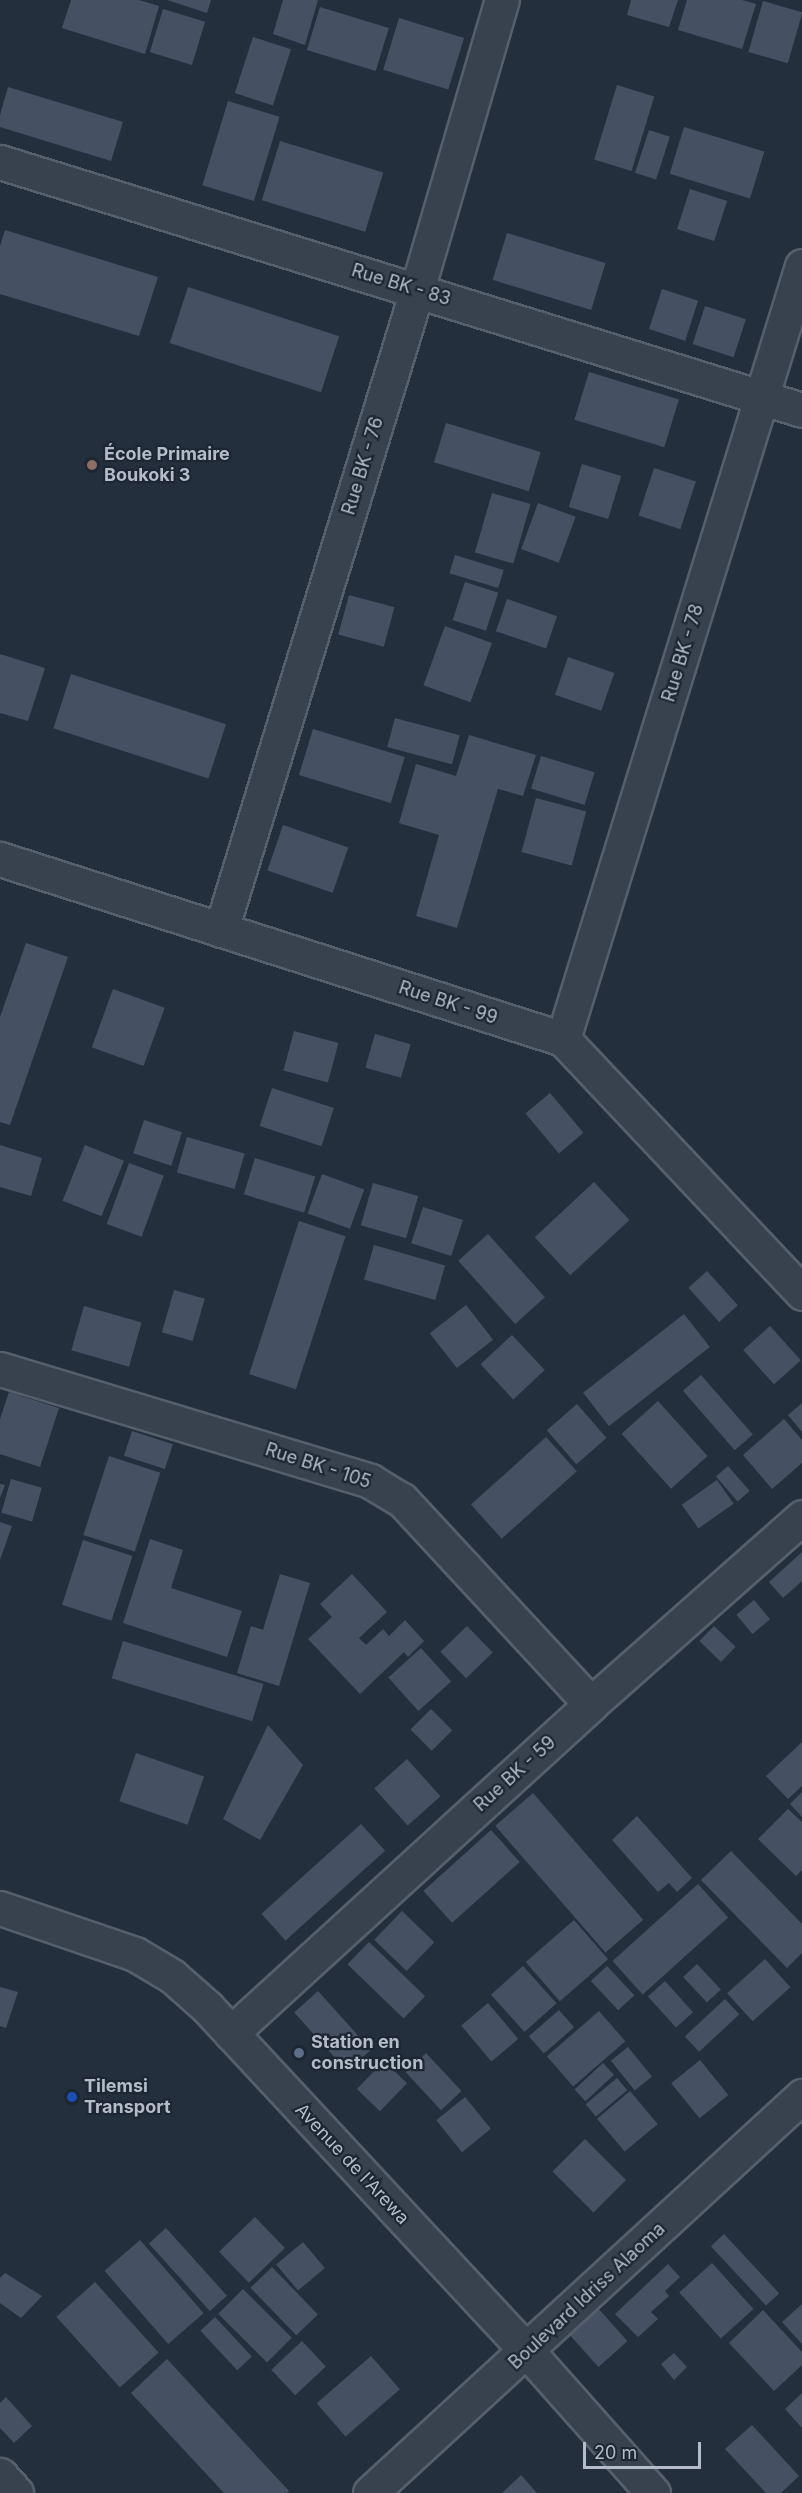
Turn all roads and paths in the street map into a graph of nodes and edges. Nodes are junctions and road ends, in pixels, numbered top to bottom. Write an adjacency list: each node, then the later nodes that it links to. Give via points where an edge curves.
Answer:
1 (502, 0): 4 (street, Rue BK - 76)
2 (0, 162): 4 (street, Rue BK - 83)
3 (802, 266): 5 (street, Rue BK - 78)
4 (417, 290): 5 (street, Rue BK - 83); 8 (street, Rue BK - 76)
5 (763, 398): 6 (street, Rue BK - 83); 9 (street, Rue BK - 78)
6 (802, 410)
7 (0, 860): 8 (street, Rue BK - 99)
8 (220, 930): 9 (street, Rue BK - 99)
9 (563, 1039): 10 (street, Rue BK - 99)
10 (802, 1293)
11 (0, 1369): 13 (street, Rue BK - 105, via 370,1481 402,1500)
12 (802, 1518): 13 (street, Rue BK - 59)
13 (591, 1704): 15 (street, Rue BK - 59)
14 (0, 1908): 15 (street, Avenue de l'Arewa, via 135,1954 172,1976)
15 (231, 2033): 17 (street, Avenue de l'Arewa)
16 (802, 2096): 17 (street, Boulevard Idriss Alaoma)
17 (527, 2352): 20 (street, Boulevard Idriss Alaoma); 21 (street, Avenue de l'Arewa)
18 (0, 2475): 19 (street)
19 (16, 2493)
20 (370, 2493)
21 (653, 2493)

